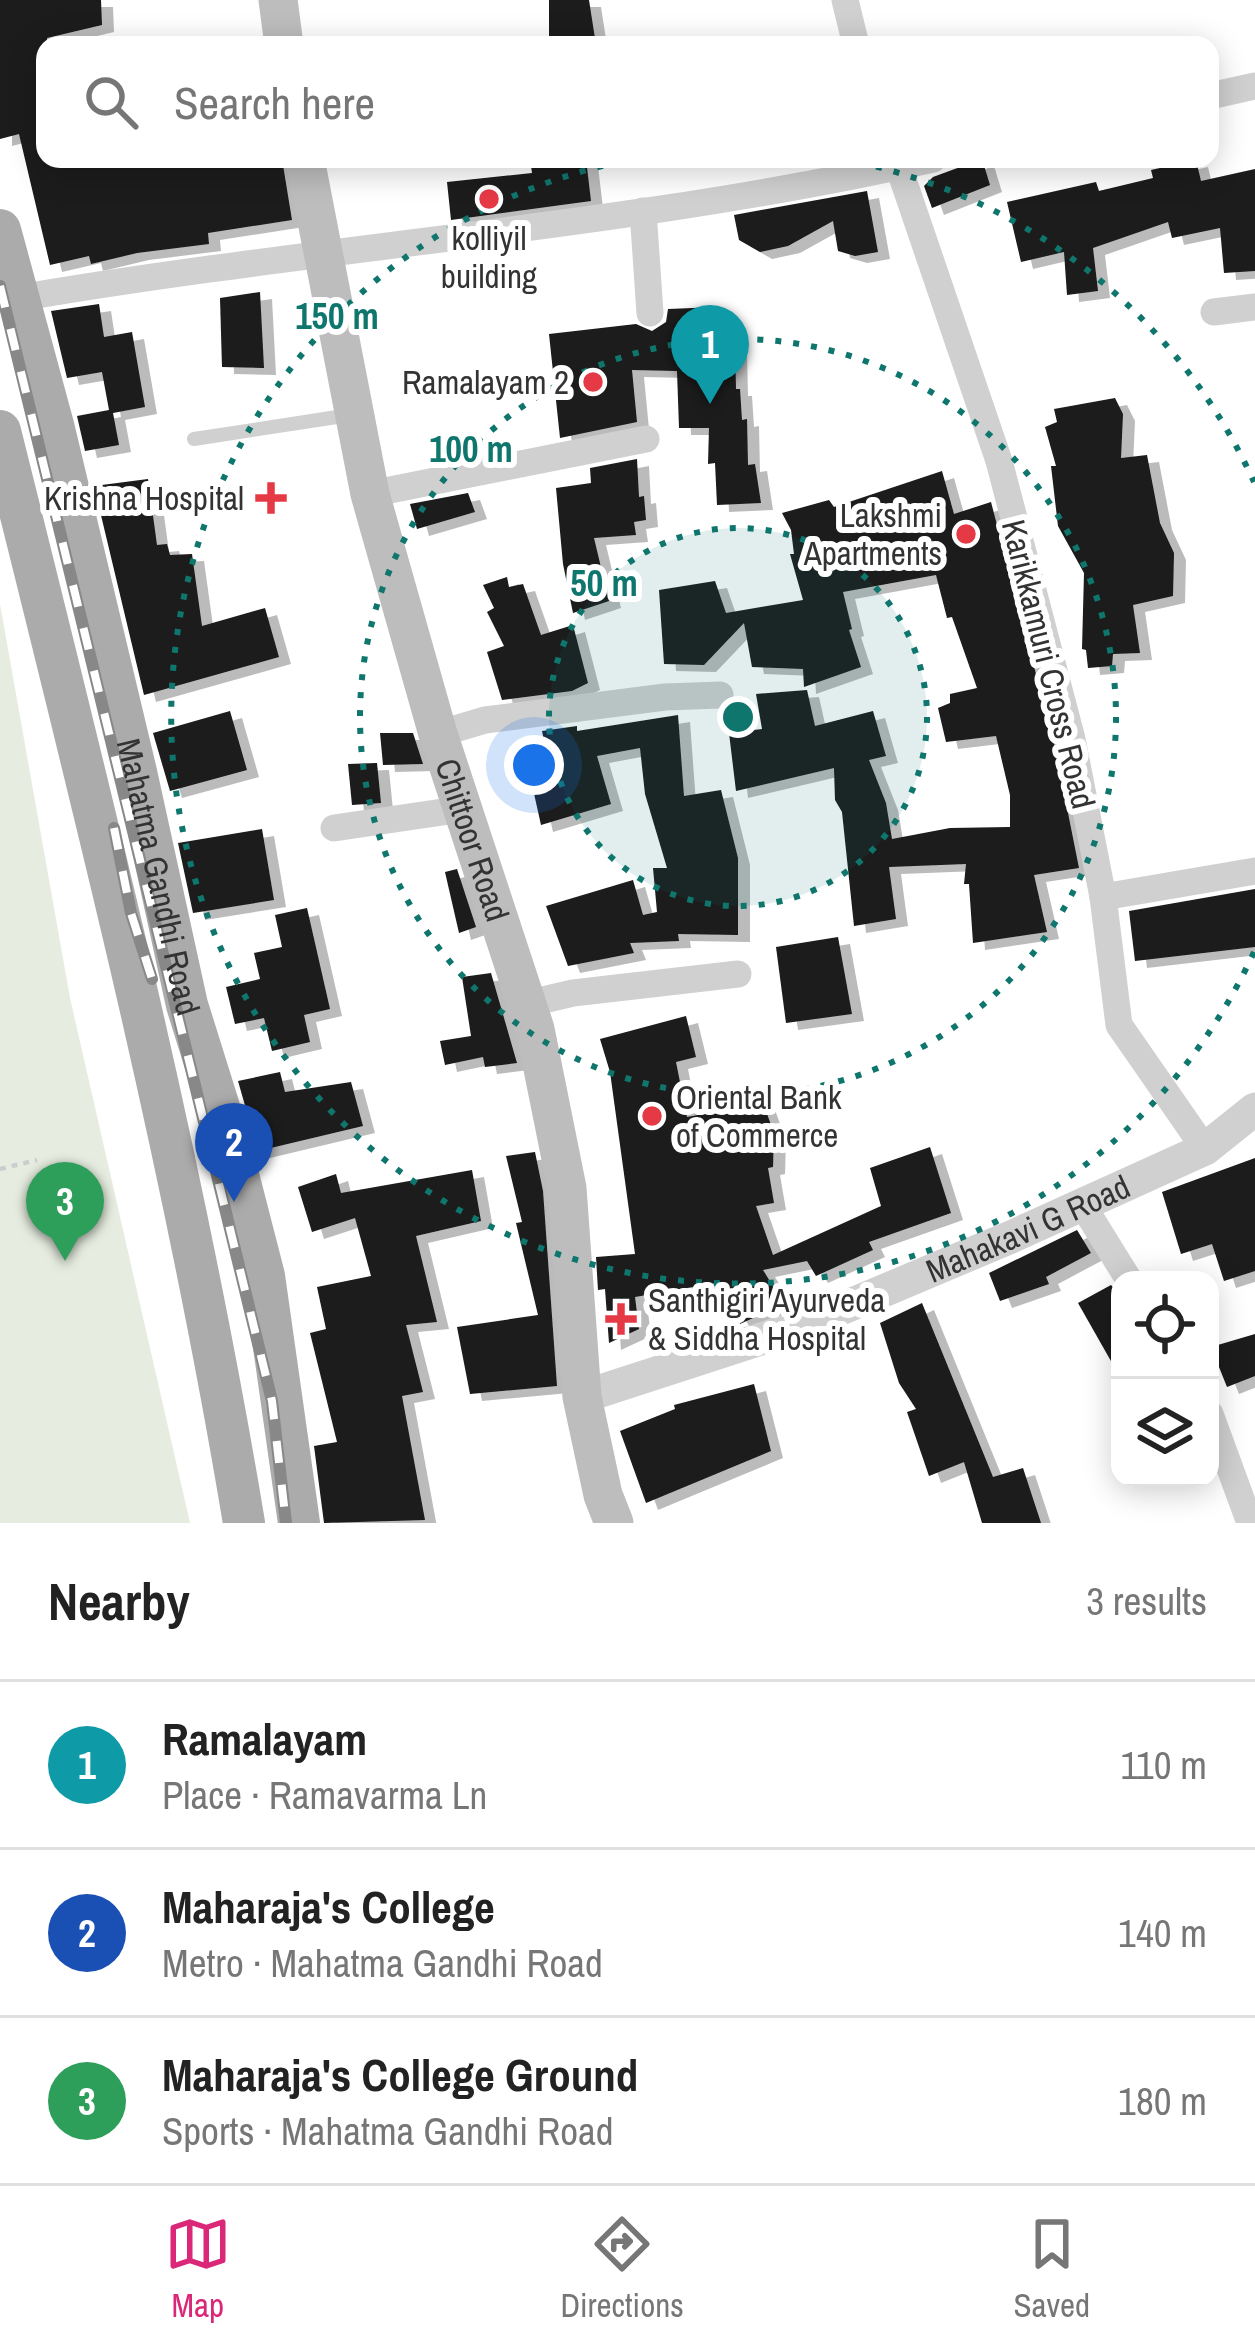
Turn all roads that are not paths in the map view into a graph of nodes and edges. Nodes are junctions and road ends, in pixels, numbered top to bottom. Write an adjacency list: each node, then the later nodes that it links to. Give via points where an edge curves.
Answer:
1 (278, 0): 3 (main road)
2 (845, 0): 4 (street)
3 (283, 36)
4 (854, 36)
5 (1255, 86): 6 (street)
6 (1219, 94)
7 (307, 168): 12 (main road, Chittoor Road)
8 (875, 168): 10 (street)
9 (899, 168): 29 (street, Karikkamuri Cross Road, via 999,461 1072,739)
10 (643, 211): 12 (street); 16 (street)
11 (0, 230): 13 (main road, Mahatma Gandhi Road)
12 (324, 255): 13 (street); 17 (main road, Chittoor Road)
13 (19, 298): 22 (main road, Mahatma Gandhi Road)
14 (1255, 307): 15 (street)
15 (1214, 312)
16 (650, 313)
17 (355, 414): 19 (lane); 21 (main road, Chittoor Road)
18 (0, 431): 23 (main road, Mahatma Gandhi Road)
19 (194, 439)
20 (646, 439): 21 (street)
21 (370, 494): 25 (main road, Chittoor Road)
22 (81, 550): 23 (main road); 39 (main road, Mahatma Gandhi Road, via 187,1006 263,1276)
23 (31, 555): 38 (main road, Mahatma Gandhi Road, via 155,1062)
24 (720, 694): 25 (street, via 485,720)
25 (438, 734): 26 (main road, Chittoor Road)
26 (463, 809): 27 (street); 31 (main road, Chittoor Road)
27 (334, 828)
28 (1255, 871): 29 (street)
29 (1103, 897): 33 (street, Karikkamuri Cross Road, via 1119,1025)
30 (738, 974): 31 (street)
31 (526, 1004): 36 (main road, Chittoor Road, via 567,1188)
32 (1255, 1109): 33 (street, Mahakavi G Road)
33 (1204, 1149): 34 (street, Mahakavi G Road)
34 (1082, 1204): 35 (street); 36 (street, Mahakavi G Road, via 798,1327)
35 (1123, 1271)
36 (582, 1397): 40 (main road, Chittoor Road)
37 (1219, 1439): 41 (street)
38 (244, 1523)
39 (299, 1523)
40 (614, 1523)
41 (1250, 1523)

